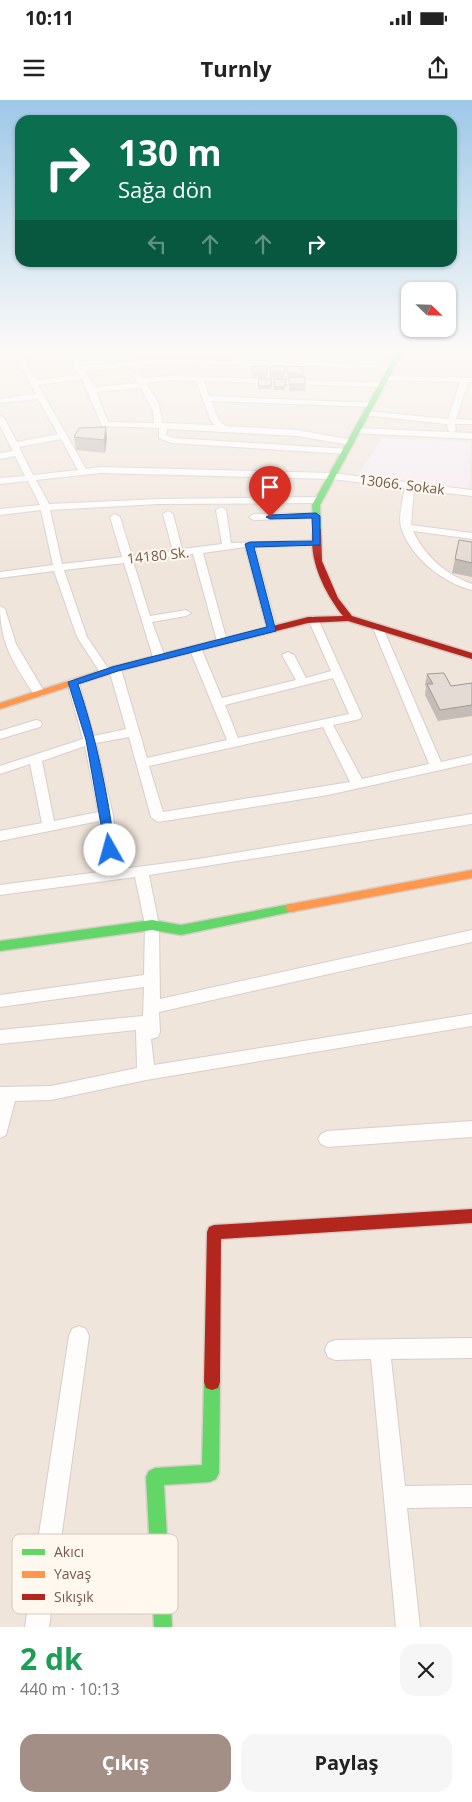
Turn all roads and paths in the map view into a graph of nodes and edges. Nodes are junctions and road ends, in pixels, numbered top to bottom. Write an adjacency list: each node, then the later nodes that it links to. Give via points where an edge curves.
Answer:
1 (1, 421): 12 (street)
2 (56, 421): 14 (street)
3 (104, 421): 9 (street, via 105,424)
4 (215, 421): 10 (street)
5 (362, 421): 11 (street)
6 (446, 421): 7 (street)
7 (451, 422): 8 (street); 13 (street)
8 (472, 422)
9 (160, 424): 10 (street); 16 (street, via 162,436 171,440)
10 (224, 428): 16 (street, via 297,433)
11 (357, 431): 13 (street); 16 (street)
12 (4, 434): 17 (street)
13 (452, 435): 15 (street)
14 (64, 436): 17 (street); 19 (street)
15 (472, 436)
16 (348, 446): 20 (street)
17 (16, 449): 18 (street); 21 (street)
18 (0, 456)
19 (83, 471): 20 (street, 13066. Sokak); 21 (street, 13066. Sokak)
20 (332, 476): 23 (street, 13066. Sokak); 25 (street)
21 (31, 477): 22 (street, 13066. Sokak); 26 (street)
22 (0, 481)
23 (410, 486): 24 (street, 13066. Sokak); 33 (street)
24 (472, 493)
25 (318, 500): 26 (street, via 134,501); 30 (street)
26 (45, 506): 28 (street); 41 (street)
27 (221, 510): 37 (street)
28 (0, 512)
29 (168, 514): 39 (street)
30 (316, 516): 31 (street); 35 (street)
31 (254, 517)
32 (115, 518): 40 (street)
33 (406, 527): 34 (street); 43 (street, via 415,543 441,573)
34 (472, 536)
35 (317, 543): 36 (street, 14180 Sk.); 46 (street, via 318,561 326,582)
36 (250, 544): 37 (street, 14180 Sk.); 50 (street)
37 (227, 547): 38 (street, 14180 Sk.)
38 (197, 550): 39 (street, 14180 Sk.); 51 (street)
39 (178, 552): 40 (street, 14180 Sk.)
40 (126, 558): 41 (street, 14180 Sk.); 48 (street)
41 (58, 567): 42 (street, 14180 Sk.); 56 (street, via 82,637)
42 (0, 575)
43 (472, 587)
44 (0, 609): 60 (street, via 10,644)
45 (186, 613): 48 (street)
46 (349, 618): 47 (street); 49 (street)
47 (313, 619): 50 (street); 57 (street)
48 (146, 620): 55 (street)
49 (378, 628): 54 (street); 72 (street)
50 (272, 629): 51 (street)
51 (222, 642): 52 (street)
52 (195, 648): 55 (street); 61 (street)
53 (288, 655): 58 (street)
54 (472, 656)
55 (159, 657): 56 (street)
56 (110, 670): 59 (street); 65 (street)
57 (338, 673): 58 (street); 64 (street, via 356,716)
58 (302, 681): 61 (street)
59 (73, 682): 60 (street); 67 (street)
60 (39, 693): 62 (street)
61 (218, 703): 68 (street)
62 (0, 706)
63 (36, 724): 66 (street)
64 (326, 724): 68 (street); 74 (street)
65 (133, 732): 67 (street); 71 (street)
66 (0, 735)
67 (91, 740): 69 (street); 75 (street)
68 (234, 742): 71 (street)
69 (35, 759): 73 (street); 77 (street)
70 (472, 759): 72 (street)
71 (142, 763): 74 (street, via 158,817)
72 (437, 768): 74 (street)
73 (0, 770)
74 (358, 784)
75 (106, 815): 77 (street); 79 (street)
76 (472, 819): 80 (street)
77 (49, 826): 78 (street)
78 (0, 836)
79 (110, 850)
80 (141, 872): 82 (street); 83 (street)
81 (472, 874): 83 (street, via 181,930)
82 (0, 890)
83 (152, 925): 85 (street); 86 (street)
84 (472, 936): 88 (street)
85 (0, 946)
86 (152, 980): 87 (street); 88 (street)
87 (0, 1001)
88 (151, 1014): 90 (street); 91 (street, via 152,1032 143,1032)
89 (472, 1020): 91 (street)
90 (0, 1037)
91 (146, 1073): 92 (street, via 51,1093)
92 (4, 1094): 94 (street)
93 (472, 1129): 95 (street)
94 (0, 1130)
95 (327, 1139)
96 (472, 1216): 104 (street, via 214,1232 210,1473 155,1477)
97 (79, 1336): 103 (street)
98 (472, 1348): 99 (street)
99 (380, 1349): 100 (street); 102 (street)
100 (335, 1350)
101 (472, 1496): 102 (street)
102 (395, 1497): 109 (street)
103 (50, 1534)
104 (158, 1534)
105 (39, 1614): 107 (street)
106 (162, 1614): 108 (street)
107 (37, 1627)
108 (163, 1627)
109 (408, 1627)

